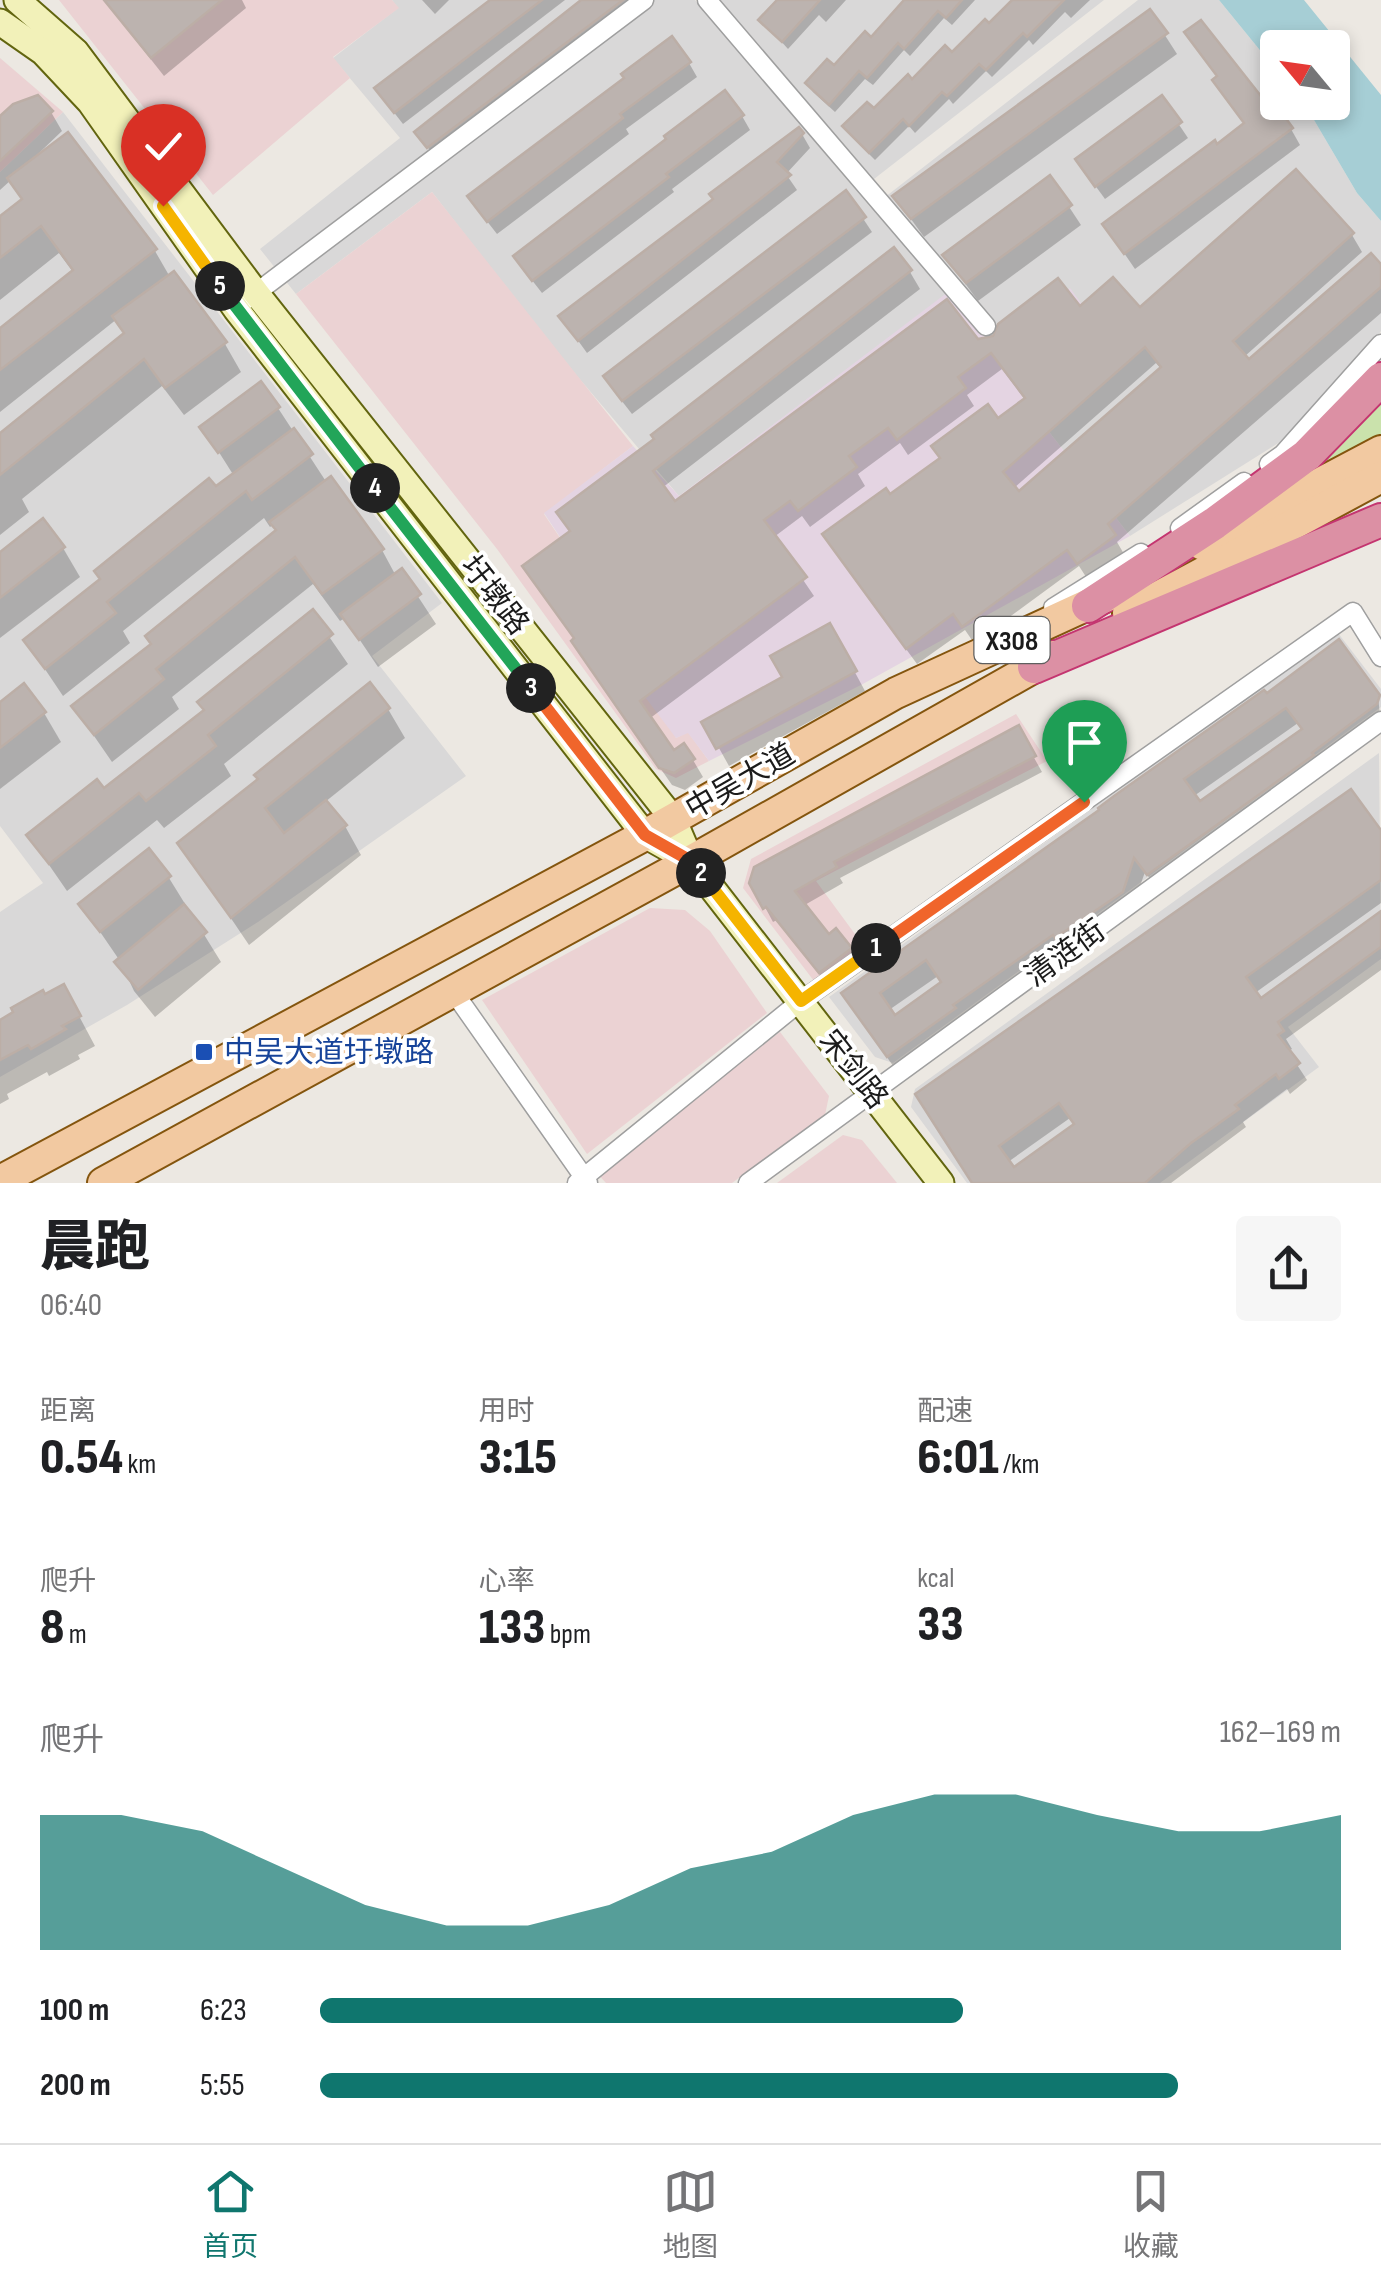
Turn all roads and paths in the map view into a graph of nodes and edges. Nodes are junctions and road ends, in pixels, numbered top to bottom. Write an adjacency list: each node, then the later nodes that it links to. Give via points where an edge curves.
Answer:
1 (17, 0): 6 (main road, 圩墩路, via 76,52)
2 (42, 0): 6 (main road, via 76,38)
3 (644, 0): 7 (street)
4 (707, 0): 8 (street)
5 (0, 22): 7 (main road, 圩墩路, via 43,52 90,102)
6 (106, 96): 7 (main road, 圩墩路)
7 (246, 301): 19 (main road, 圩墩路); 20 (main road, 圩墩路)
8 (986, 326)
9 (1381, 344): 16 (street, via 1283,454 1171,534)
10 (1381, 378): 14 (highway, via 1308,455)
11 (1381, 451): 14 (main road, 中吴大道 / X308)
12 (1381, 478): 17 (main road, 中吴大道 / X308)
13 (1381, 520): 17 (highway)
14 (1088, 606): 16 (main road, 中吴大道 / X308)
15 (1381, 657): 23 (street, via 1352,612)
16 (970, 659): 19 (main road, 中吴大道 / X308, via 896,693)
17 (1034, 667): 21 (main road, 中吴大道 / X308)
18 (1381, 721): 24 (street, 清涟街)
19 (673, 819): 20 (main road, 中吴大道 / X308); 21 (main road, 圩墩路)
20 (645, 835): 21 (main road, 圩墩路); 25 (main road, 中吴大道 / X308)
21 (691, 861): 22 (main road, 中吴大道 / X308); 23 (main road, 宋剑路)
22 (454, 991): 26 (street); 27 (main road, 中吴大道 / X308)
23 (801, 1001): 24 (main road, 宋剑路); 26 (street)
24 (873, 1094): 28 (street, 清涟街); 29 (main road, 宋剑路)
25 (0, 1181)
26 (583, 1181)
27 (103, 1183)
28 (748, 1183)
29 (941, 1183)

